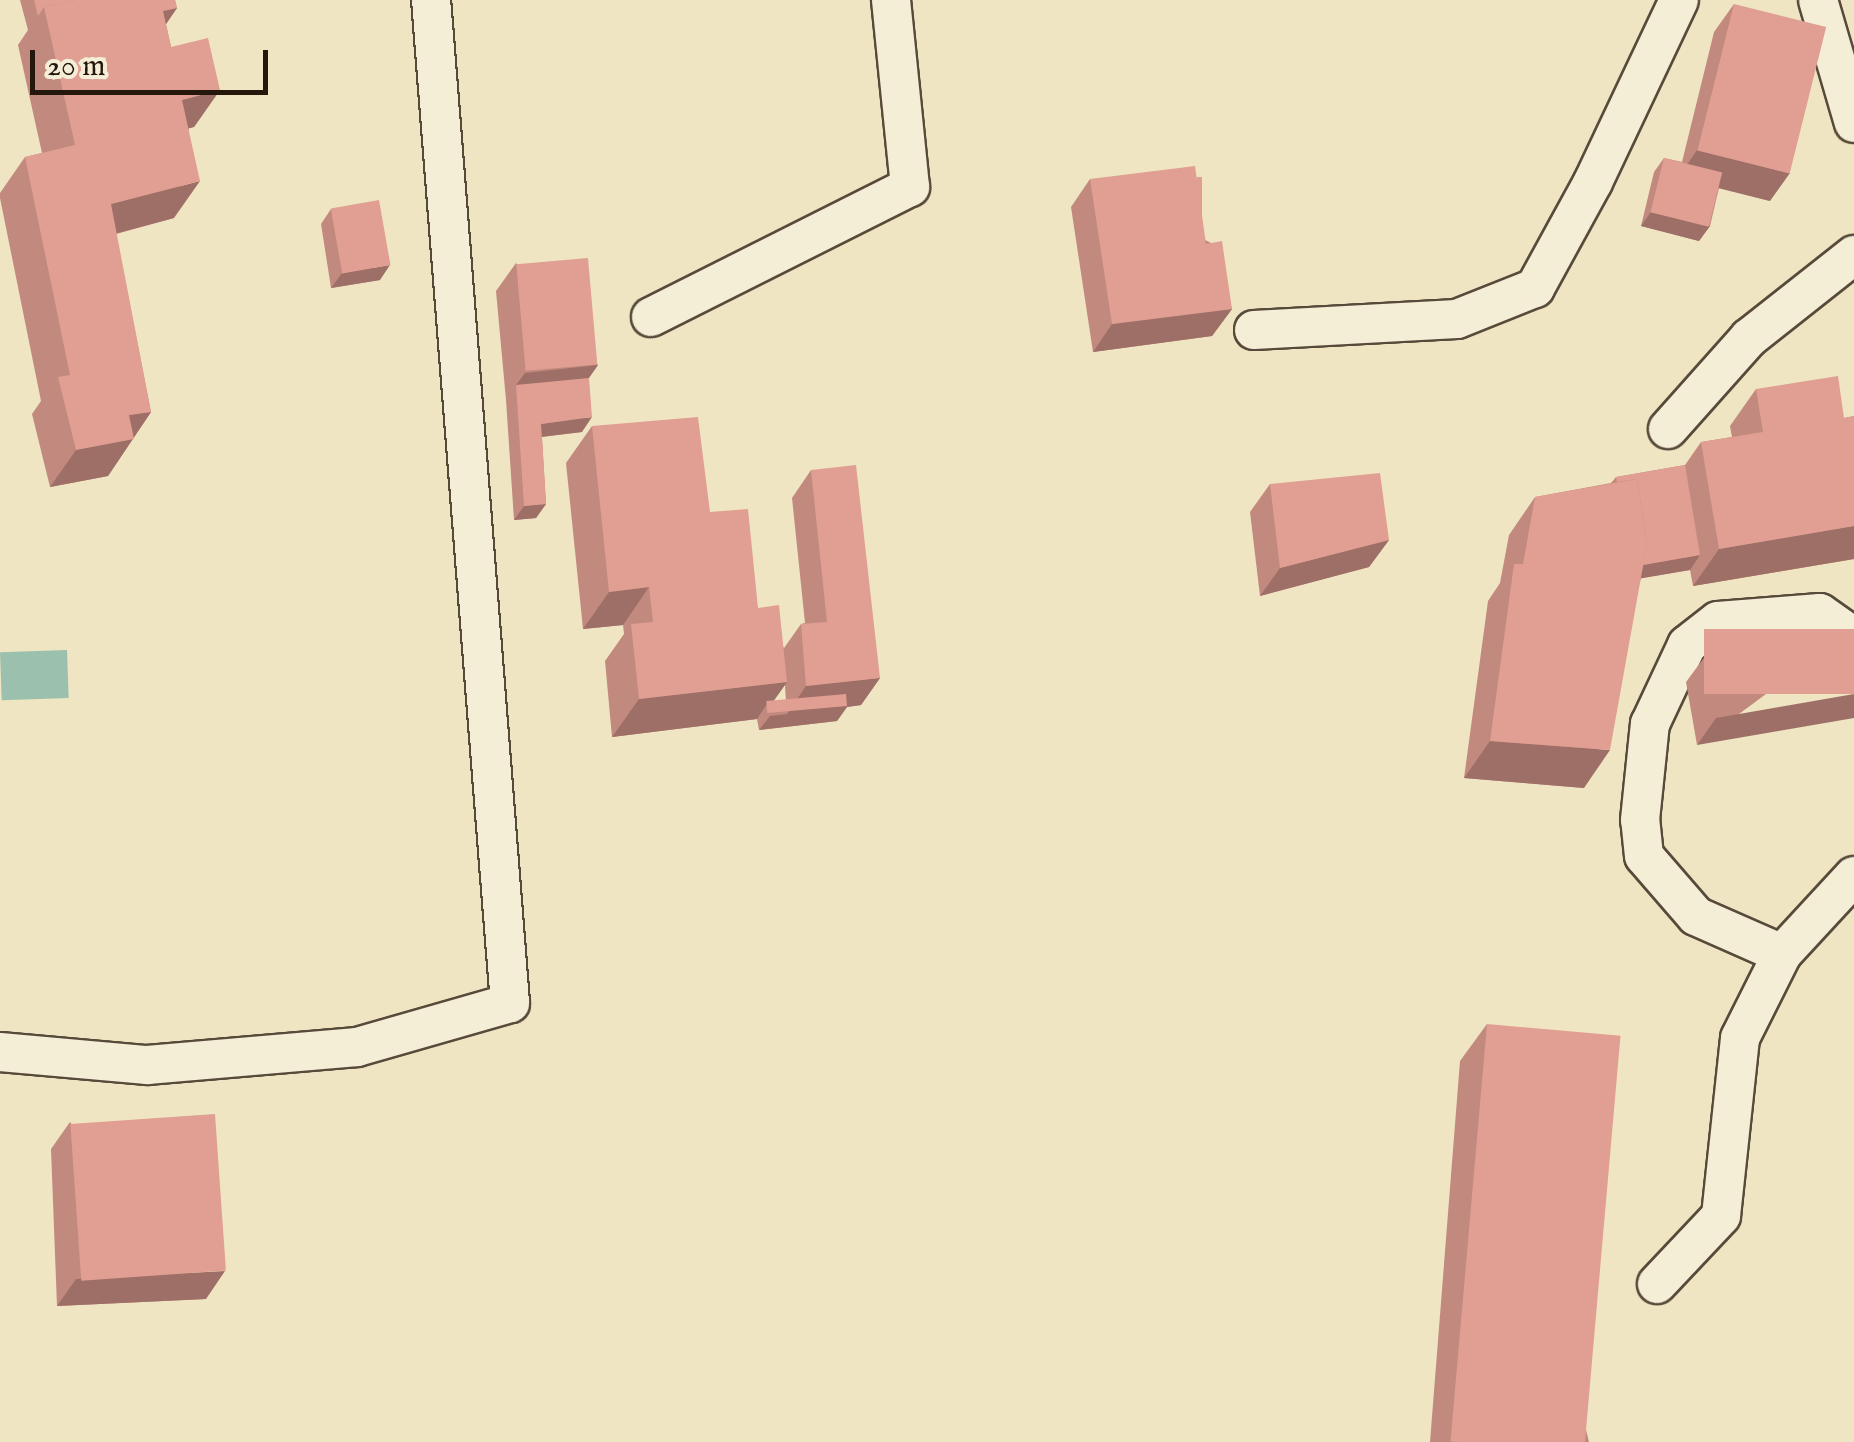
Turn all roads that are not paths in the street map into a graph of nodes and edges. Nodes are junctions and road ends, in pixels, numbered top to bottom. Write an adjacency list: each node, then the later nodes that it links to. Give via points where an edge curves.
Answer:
1 (431, 0): 13 (lane, via 510,1002 357,1047 147,1065)
2 (891, 0): 7 (lane, via 910,187)
3 (1679, 0): 8 (lane, via 1594,182 1535,288 1456,319)
4 (1818, 0): 5 (lane)
5 (1854, 122)
6 (1854, 255): 9 (lane, via 1749,338)
7 (652, 317)
8 (1254, 330)
9 (1668, 429)
10 (1854, 636): 12 (lane, via 1820,612 1718,622 1687,644 1650,724 1640,820 1644,856 1696,916)
11 (1854, 876): 12 (lane)
12 (1782, 954): 14 (lane, via 1740,1038 1721,1216)
13 (0, 1052)
14 (1656, 1284)

